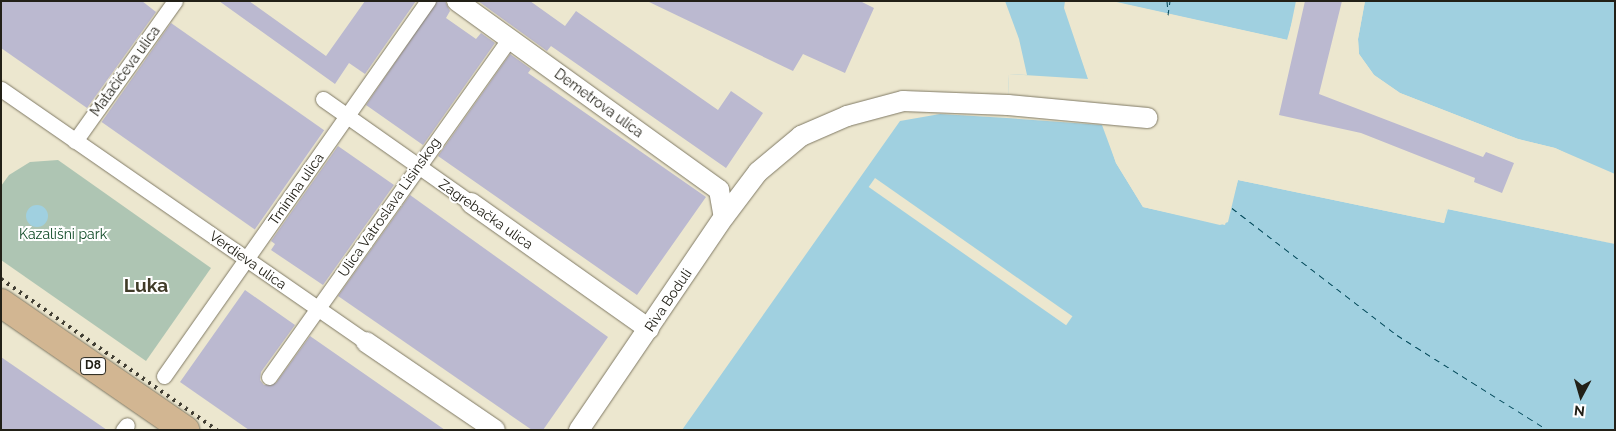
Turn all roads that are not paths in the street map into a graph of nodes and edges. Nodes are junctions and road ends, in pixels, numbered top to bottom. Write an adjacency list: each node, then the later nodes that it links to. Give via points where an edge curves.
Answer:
1 (175, 1): 9 (street, Matačićeva ulica)
2 (428, 1): 7 (street, Trninina ulica)
3 (457, 1): 4 (street, Demetrova ulica)
4 (510, 38): 10 (street, Ulica Vatroslava Lisinskog); 12 (street, Demetrova ulica)
5 (1, 89): 9 (street, Verdieva ulica)
6 (323, 99): 7 (street, Zagrebačka ulica)
7 (347, 116): 10 (street, Zagrebačka ulica); 15 (street, Trninina ulica)
8 (1147, 118): 11 (street, Riva Boduli, via 1100,111 920,100 867,109 826,123 801,136)
9 (76, 141): 15 (street, Verdieva ulica)
10 (418, 166): 13 (street, Zagrebačka ulica); 17 (street, Ulica Vatroslava Lisinskog)
11 (758, 172): 12 (street, Riva Boduli, via 726,184); 14 (street, Riva Boduli)
12 (712, 185): 14 (street, Demetrova ulica, via 723,199)
13 (471, 203): 18 (street, Zagrebačka ulica)
14 (724, 216): 18 (street, Riva Boduli)
15 (247, 260): 17 (street, Verdieva ulica); 20 (street, Trninina ulica)
16 (1, 303): 22 (main road, D8)
17 (317, 309): 19 (street, Verdieva ulica); 21 (street, Ulica Vatroslava Lisinskog)
18 (649, 329): 24 (street, Riva Boduli)
19 (366, 342): 23 (street, Verdieva ulica)
20 (164, 376)
21 (269, 377)
22 (185, 430)
23 (495, 430)
24 (579, 430)

